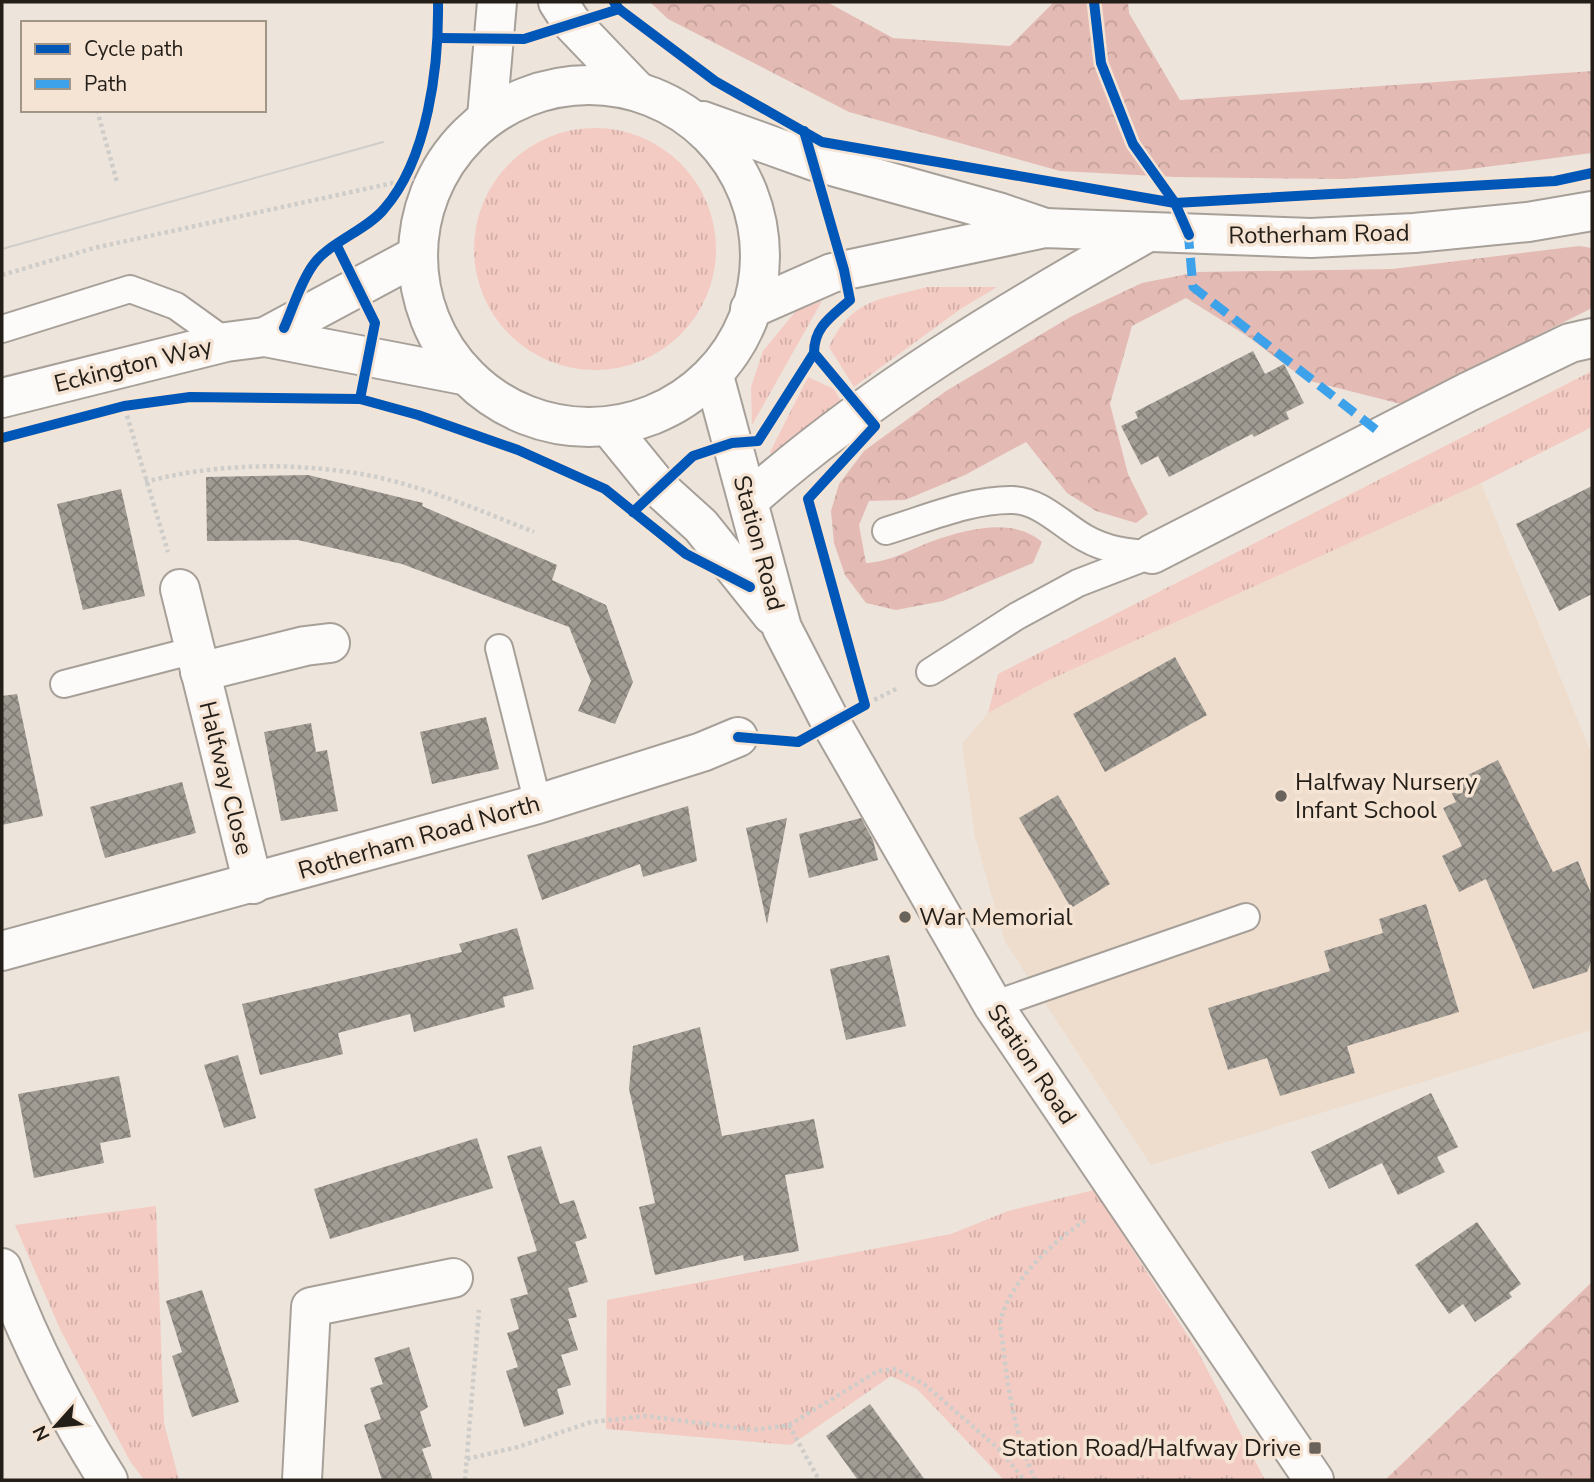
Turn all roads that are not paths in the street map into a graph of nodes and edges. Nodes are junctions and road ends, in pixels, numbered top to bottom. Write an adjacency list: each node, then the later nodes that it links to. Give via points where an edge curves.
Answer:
1 (497, 2): 4 (main road)
2 (558, 2): 3 (main road, via 571,22)
3 (637, 90): 4 (main road, Eckington Way, via 565,86 527,95); 5 (main road, Eckington Way)
4 (487, 117): 9 (main road, Eckington Way, via 411,179 426,200)
5 (703, 121): 7 (main road, Rotherham Road, via 814,161); 10 (main road, Eckington Way, via 736,168 754,219 759,262)
6 (1592, 211): 8 (main road, Rotherham Road, via 1528,222 1376,235 1311,238)
7 (1045, 228): 8 (main road, Rotherham Road); 10 (main road, Rotherham Road, via 832,273)
8 (1148, 232): 19 (main road, via 1025,302 860,409)
9 (416, 256): 12 (main road, Eckington Way); 15 (main road, Eckington Way, via 428,319)
10 (750, 309): 16 (main road, Eckington Way, via 740,341)
11 (2, 329): 14 (lane, via 130,289 176,306)
12 (265, 337): 14 (main road, Eckington Way); 15 (main road, Eckington Way)
13 (1592, 338): 21 (main road, via 1570,343 1468,392)
14 (226, 342): 17 (main road, Eckington Way)
15 (463, 375): 18 (main road, Eckington Way, via 485,395 558,427)
16 (714, 376): 18 (main road, Eckington Way, via 671,410); 19 (main road, Station Road)
17 (2, 398)
18 (611, 429): 23 (main road, Station Road, via 659,488 701,526)
19 (748, 501): 23 (main road, Station Road)
20 (886, 531): 21 (lane, via 961,508 1014,500 1043,509 1085,538 1121,552)
21 (1152, 554): 27 (lane, via 1079,583)
22 (180, 589): 26 (main road, Halfway Close)
23 (782, 628): 34 (main road, Station Road, via 831,723)
24 (330, 643): 26 (main road, Halfway Close)
25 (499, 648): 30 (lane)
26 (197, 661): 28 (lane); 31 (main road, Halfway Close)
27 (930, 672)
28 (64, 684)
29 (738, 737): 30 (main road, Rotherham Road North)
30 (538, 804): 31 (main road, Rotherham Road North)
31 (253, 884): 33 (main road, Rotherham Road North)
32 (1246, 917): 34 (lane)
33 (2, 951)
34 (993, 1005): 40 (main road, Station Road)
35 (2, 1268): 37 (main road)
36 (453, 1278): 39 (main road, via 311,1307)
37 (14, 1337): 38 (main road)
38 (108, 1480)
39 (302, 1480)
40 (1314, 1480)

